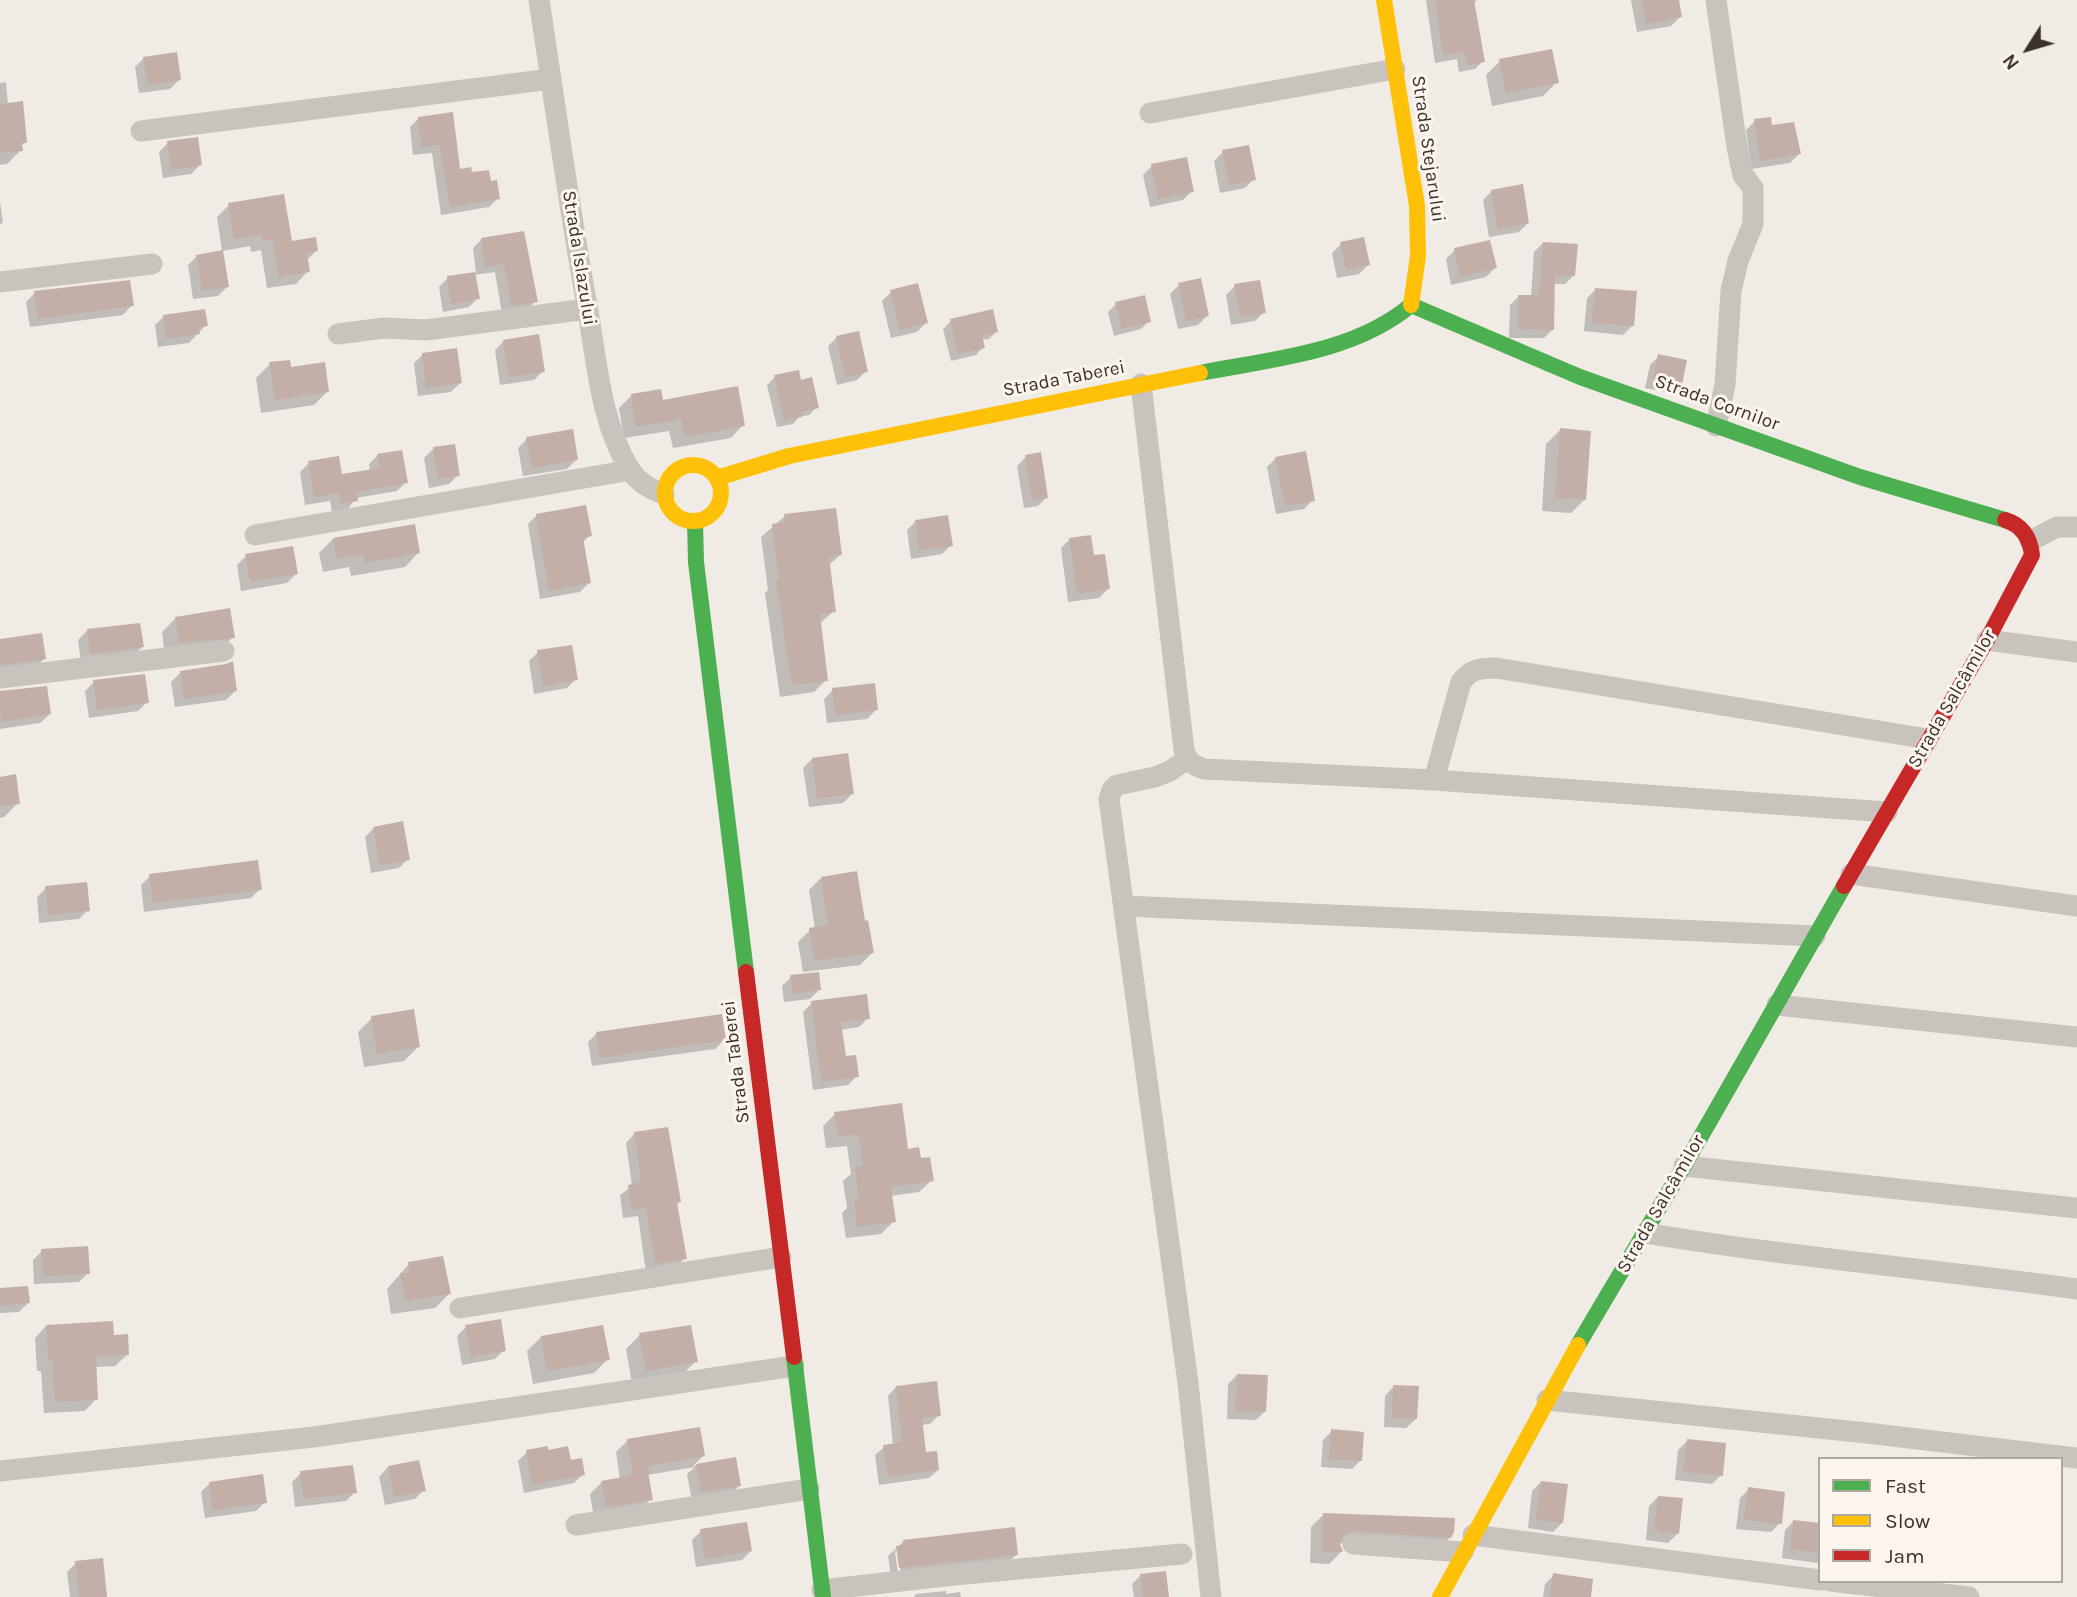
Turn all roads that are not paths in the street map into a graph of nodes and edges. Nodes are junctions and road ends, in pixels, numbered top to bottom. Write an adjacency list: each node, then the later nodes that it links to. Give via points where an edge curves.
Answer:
1 (539, 0): 5 (street, Strada Islazului)
2 (1384, 0): 4 (street, Strada Stejarului)
3 (1716, 0): 14 (street, via 1737,147 1743,175 1753,188 1754,224 1731,291 1725,386)
4 (1395, 69): 6 (street); 10 (street, Strada Stejarului, via 1418,206 1419,273)
5 (551, 79): 7 (street); 11 (street, Strada Islazului)
6 (1150, 113)
7 (141, 131)
8 (152, 264): 9 (street)
9 (0, 282)
10 (1411, 304): 13 (street, Strada Taberei, via 1382,327 1356,338); 14 (street, Strada Cornilor, via 1580,377)
11 (587, 309): 12 (street, via 426,330 384,328); 15 (street, Strada Islazului, via 611,427)
12 (338, 334)
13 (1142, 384): 16 (street, Strada Taberei, via 789,456); 27 (street)
14 (1716, 426): 21 (street, Strada Cornilor, via 1860,477 2015,523)
15 (631, 470): 17 (street, Strada Islazului, via 646,486); 20 (street)
16 (717, 478): 17 (street, via 705,467 680,467 668,478); 18 (street, via 720,502 710,516)
17 (664, 494): 18 (street, via 674,514)
18 (695, 522): 39 (street, Strada Taberei, via 697,571)
19 (2077, 527): 21 (street, via 2057,527)
20 (255, 535)
21 (2030, 541): 22 (street, Strada Salcâmilor, via 2028,566)
22 (1987, 640): 24 (street); 26 (street, Strada Salcâmilor)
23 (224, 651): 25 (street)
24 (2077, 652)
25 (0, 678)
26 (1928, 739): 28 (street, via 1481,668 1469,672 1461,682); 29 (street, Strada Salcâmilor)
27 (1186, 759): 28 (street, via 1204,769); 31 (street, via 1162,774 1112,790 1110,813)
28 (1434, 780): 29 (street)
29 (1887, 812): 30 (street, Strada Salcâmilor)
30 (1851, 874): 32 (street); 33 (street, Strada Salcâmilor)
31 (1124, 906): 33 (street); 54 (street, via 1188,1383)
32 (2077, 906)
33 (1815, 936): 34 (street, Strada Salcâmilor)
34 (1777, 1006): 35 (street); 36 (street, Strada Salcâmilor)
35 (2077, 1037)
36 (1684, 1166): 37 (street); 38 (street, Strada Salcâmilor)
37 (2077, 1208)
38 (1645, 1233): 40 (street); 43 (street, Strada Salcâmilor)
39 (781, 1257): 41 (street); 42 (street, Strada Taberei)
40 (2077, 1289)
41 (460, 1308)
42 (794, 1366): 45 (street, via 314,1437); 46 (street, Strada Taberei)
43 (1547, 1400): 44 (street); 49 (street, Strada Salcâmilor)
44 (2077, 1458)
45 (0, 1471)
46 (809, 1489): 47 (street); 53 (street, Strada Taberei)
47 (576, 1525)
48 (1353, 1544): 49 (street)
49 (1468, 1544): 51 (street); 55 (street, Strada Salcâmilor)
50 (1182, 1553): 53 (street, via 954,1575)
51 (1818, 1580)
52 (1847, 1583): 56 (street)
53 (822, 1594)
54 (1211, 1597)
55 (1440, 1597)
56 (1969, 1597)

